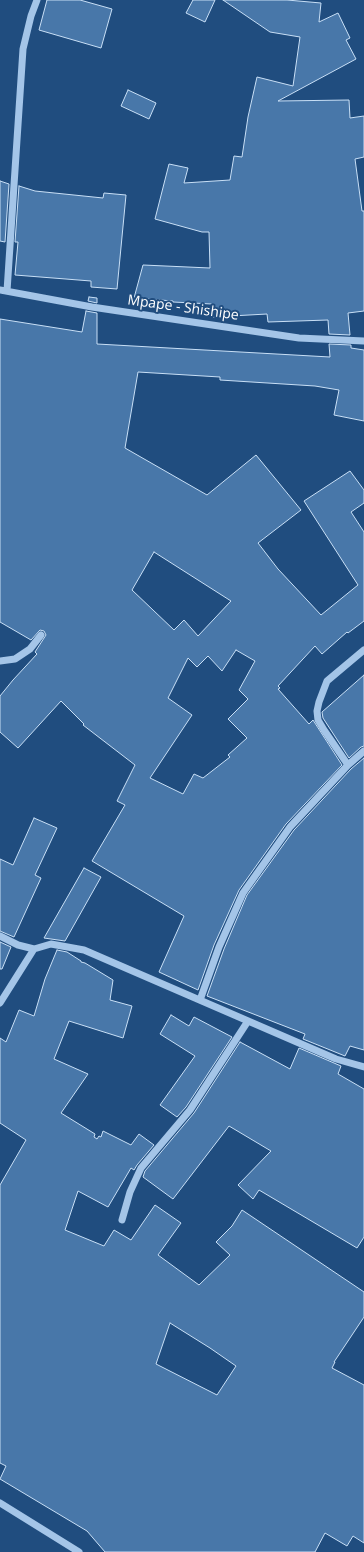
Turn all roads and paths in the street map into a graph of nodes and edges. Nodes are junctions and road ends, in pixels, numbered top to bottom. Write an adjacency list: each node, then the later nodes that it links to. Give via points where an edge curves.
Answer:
1 (37, 0): 2 (street, via 23,49)
2 (4, 291): 3 (street, Mpape - Shishipe, via 299,338)
3 (364, 341)
4 (41, 635): 6 (street, via 30,649 15,659)
5 (364, 650): 8 (street, via 327,681 317,711 318,720)
6 (0, 661)
7 (364, 751): 8 (street)
8 (348, 766): 11 (street, via 290,827 243,893 219,947)
9 (0, 936): 10 (street)
10 (34, 949): 11 (street, via 51,944 84,950); 12 (street)
11 (200, 1000): 13 (street)
12 (0, 1003)
13 (248, 1021): 14 (street, via 336,1059); 15 (street, via 190,1110 141,1168 130,1192)
14 (364, 1067)
15 (122, 1220)
16 (0, 1503): 17 (street)
17 (79, 1552)

